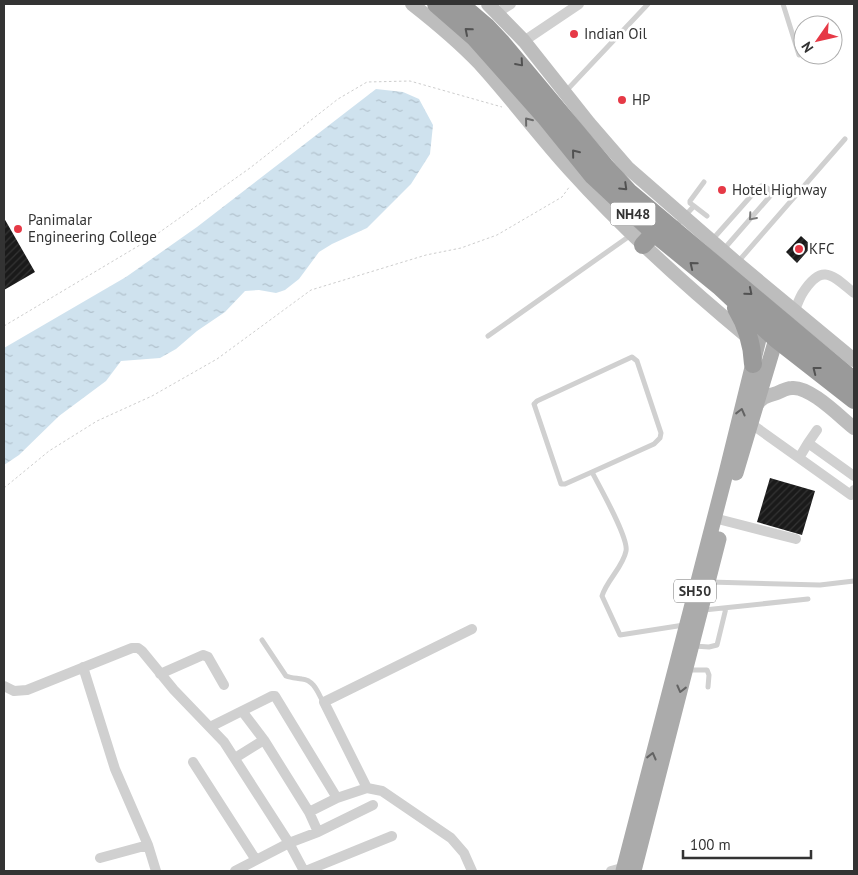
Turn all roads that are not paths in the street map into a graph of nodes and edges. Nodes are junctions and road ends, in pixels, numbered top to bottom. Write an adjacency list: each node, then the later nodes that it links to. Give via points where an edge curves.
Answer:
1 (412, 4): 11 (street)
2 (436, 4): 11 (highway, NH48, one-way to 2, via 475,38)
3 (460, 4): 17 (highway, NH48, one-way to 17, via 502,43 616,179)
4 (511, 4): 8 (street)
5 (579, 4): 10 (street)
6 (648, 4): 12 (lane)
7 (783, 4): 9 (lane)
8 (492, 8): 10 (street)
9 (793, 36)
10 (524, 42): 12 (street)
11 (482, 56): 18 (highway, NH48, one-way to 11, via 546,118); 18 (street, one-way to 11, via 576,177 521,113)
12 (564, 93): 17 (street)
13 (845, 139): 21 (lane)
14 (704, 182): 15 (lane, via 690,201)
15 (694, 206): 16 (lane); 17 (lane)
16 (707, 216)
17 (678, 224): 19 (street); 24 (highway, NH48, one-way to 24)
18 (643, 238): 22 (highway, NH48, one-way to 18); 26 (lane); 27 (street, via 707,304)
19 (711, 241): 20 (street); 20 (lane, one-way to 20, via 759,187 763,185 770,190 771,194)
20 (723, 251): 21 (street)
21 (737, 263): 24 (street)
22 (719, 286): 25 (highway, NH48); 27 (highway, via 740,315)
23 (852, 287): 24 (street, via 832,275 823,274 815,279)
24 (785, 316): 25 (main road, SH50); 28 (street); 30 (highway, NH48)
25 (770, 333): 29 (main road, SH50, via 760,335); 31 (highway, NH48, one-way to 25); 32 (main road, SH50)
26 (488, 336)
27 (750, 339): 29 (highway)
28 (854, 360)
29 (753, 364): 41 (main road, SH50, one-way to 29)
30 (854, 381)
31 (854, 400)
32 (754, 408): 33 (main road, SH50); 34 (street, via 764,397 791,388 802,389)
33 (750, 422): 37 (street); 41 (main road, SH50)
34 (854, 428)
35 (817, 430): 36 (street)
36 (808, 443): 37 (street); 39 (street)
37 (799, 458): 40 (street, via 850,495)
38 (592, 472): 38 (lane, via 654,444 660,438 637,361 632,357 534,404 561,484); 48 (lane, via 626,547 602,596 618,633 623,636)
39 (854, 476)
40 (854, 490)
41 (719, 520): 42 (street); 44 (main road, SH50); 48 (main road, SH50)
42 (796, 539)
43 (854, 581): 44 (lane, via 820,585)
44 (708, 582): 47 (main road, SH50)
45 (808, 599): 46 (lane)
46 (726, 608): 47 (lane); 51 (lane, via 717,645)
47 (701, 610): 51 (main road, SH50)
48 (686, 625): 74 (main road, SH50, one-way to 48)
49 (472, 629): 58 (street)
50 (262, 640): 58 (lane, via 286,676 308,679)
51 (692, 646): 53 (main road, SH50)
52 (84, 667): 54 (street, via 138,648); 56 (street, via 27,690 14,691); 71 (street, via 115,769)
53 (686, 670): 57 (lane, via 707,670); 74 (main road, SH50, one-way to 74)
54 (160, 674): 55 (street, via 203,655 208,657); 60 (street)
55 (224, 685)
56 (4, 686)
57 (708, 687)
58 (324, 702): 64 (street)
59 (242, 711): 60 (street); 61 (street); 65 (street, via 272,696 277,697)
60 (210, 727): 62 (street)
61 (264, 740): 62 (street); 67 (street)
62 (235, 758): 70 (street)
63 (193, 762): 73 (street)
64 (367, 788): 65 (street); 78 (street, via 382,791 451,838 464,853)
65 (337, 798): 67 (street)
66 (373, 805): 68 (street)
67 (309, 812): 68 (street)
68 (318, 832): 70 (street)
69 (392, 836): 77 (street)
70 (289, 843): 73 (street); 77 (street)
71 (148, 845): 72 (street); 76 (street)
72 (100, 858)
73 (256, 860): 75 (street)
74 (625, 869)
75 (243, 870)
76 (156, 871)
77 (305, 871)
78 (472, 871)

